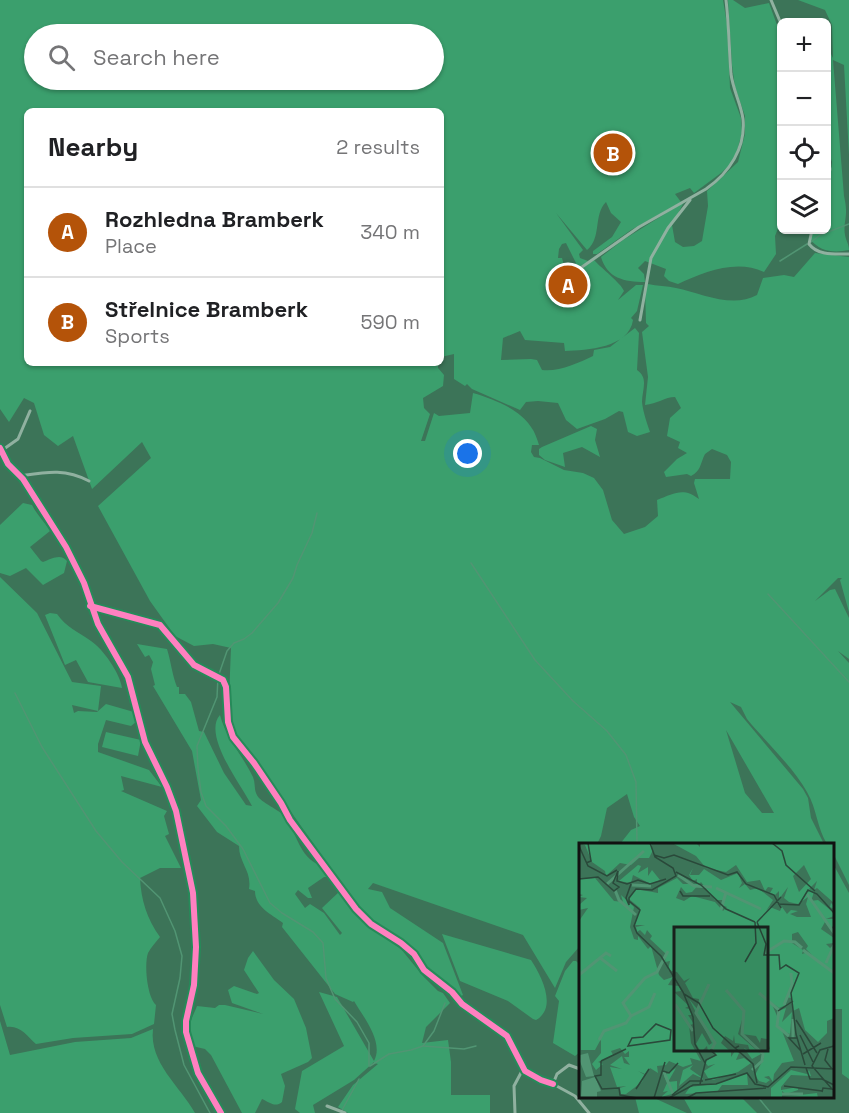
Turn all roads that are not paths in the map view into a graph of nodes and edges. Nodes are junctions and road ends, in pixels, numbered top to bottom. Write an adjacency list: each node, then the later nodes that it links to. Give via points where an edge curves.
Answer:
1 (726, 0): 4 (street, via 732,84 742,116 742,136 728,169 715,183)
2 (771, 0): 3 (street)
3 (779, 18)
4 (692, 197): 7 (street); 8 (street, via 651,258)
5 (811, 234): 6 (street, via 809,244 813,250)
6 (849, 255)
7 (570, 272)
8 (640, 320)
9 (30, 411): 10 (street, via 18,439)
10 (1, 449): 11 (street, via 8,464)
11 (21, 476): 12 (street, via 58,471); 13 (street, via 66,547 84,583)
12 (89, 481)
13 (90, 606): 14 (street, via 160,625 195,665 223,680 233,737 356,909 414,954 424,970 462,1004 507,1036); 18 (street, via 128,677 146,742 176,811 193,893 196,947 186,1032 198,1073)
14 (523, 1069): 16 (street); 20 (street, via 514,1086)
15 (579, 1069): 16 (street, via 569,1065 557,1074)
16 (553, 1084): 21 (street, via 576,1096)
17 (327, 1106): 19 (street)
18 (222, 1113)
19 (345, 1113)
20 (515, 1113)
21 (589, 1113)

